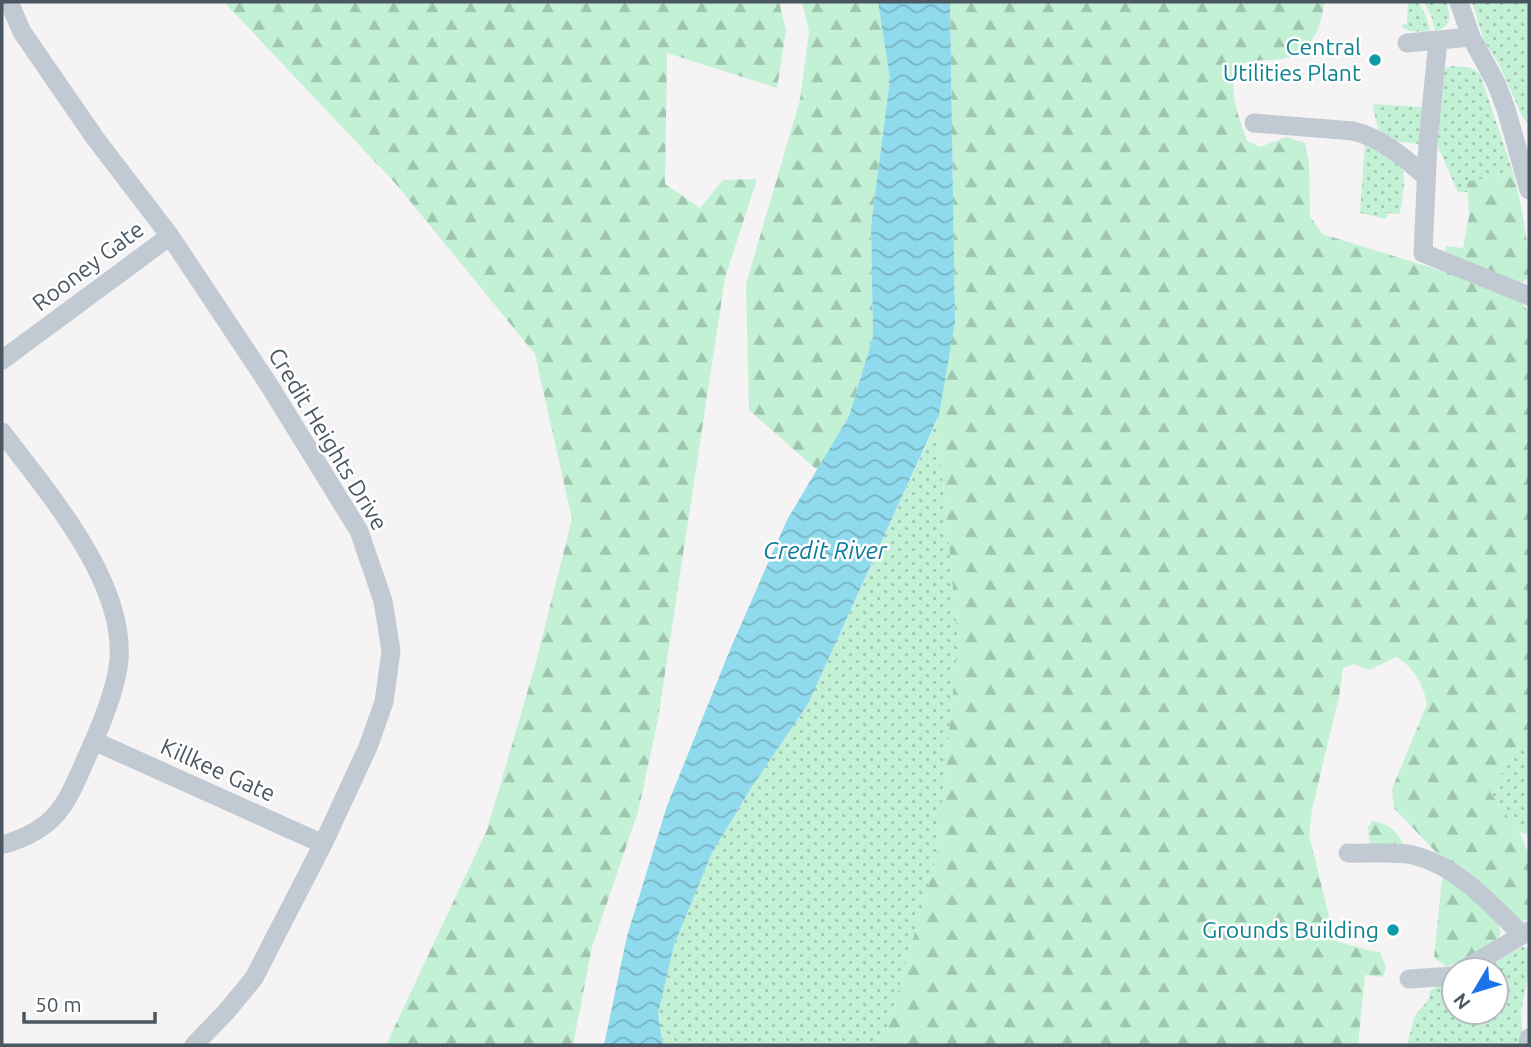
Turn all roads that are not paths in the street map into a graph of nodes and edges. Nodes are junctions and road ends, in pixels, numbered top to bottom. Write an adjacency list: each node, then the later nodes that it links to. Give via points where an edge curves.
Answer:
1 (9, 2): 10 (street, Credit Heights Drive, via 22,32)
2 (1459, 2): 3 (street)
3 (1471, 37): 4 (street); 7 (street)
4 (1438, 40): 5 (street); 8 (street)
5 (1407, 43)
6 (1254, 123): 8 (street, via 1366,134 1404,156)
7 (1524, 148): 9 (street)
8 (1426, 177): 11 (street, via 1423,253)
9 (1529, 190)
10 (170, 236): 12 (street, Rooney Gate); 16 (street, Credit Heights Drive, via 359,531 383,601 391,651 384,702)
11 (1529, 296)
12 (2, 360)
13 (2, 432): 14 (street, via 64,516 107,593 119,658)
14 (94, 741): 15 (street, via 69,799 48,824 26,838); 16 (street, Killkee Gate)
15 (2, 843)
16 (323, 844): 23 (street, Credit Heights Drive, via 254,978)
17 (1348, 853): 18 (street, via 1413,855 1443,868)
18 (1525, 933): 19 (street)
19 (1487, 956)
20 (1440, 976): 21 (street)
21 (1409, 979)
22 (1529, 1038): 24 (street)
23 (194, 1045)
24 (1528, 1045)

